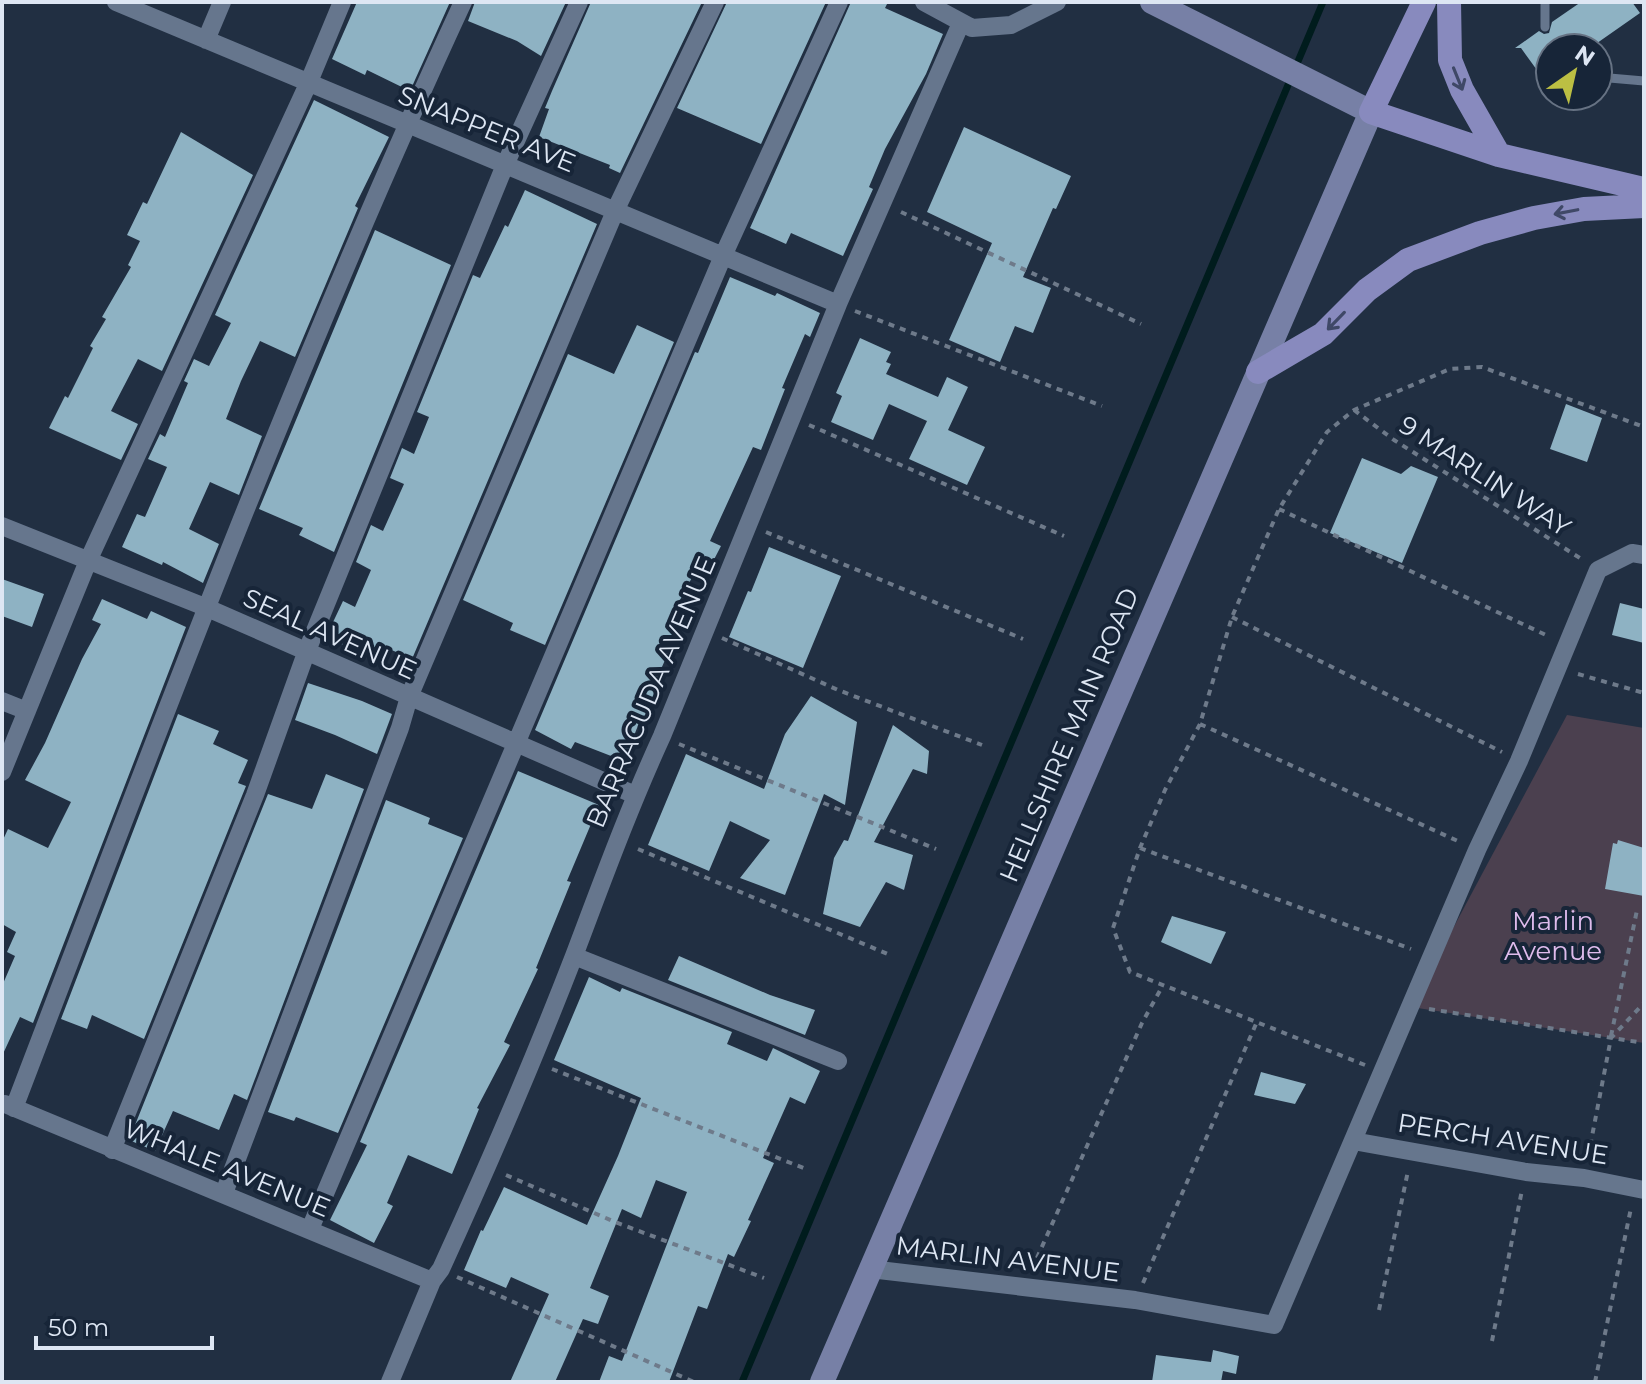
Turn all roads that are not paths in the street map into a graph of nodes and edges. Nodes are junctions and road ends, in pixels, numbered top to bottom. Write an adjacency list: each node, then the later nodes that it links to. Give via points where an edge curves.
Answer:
1 (116, 2): 16 (street, SNAPPER AVE)
2 (222, 2): 16 (street)
3 (342, 2): 19 (street)
4 (463, 2): 21 (street)
5 (579, 2): 23 (street)
6 (715, 2): 26 (street)
7 (839, 2): 27 (street)
8 (924, 2): 14 (street)
9 (1057, 2): 14 (street, via 1011,25 972,28)
10 (1152, 2): 20 (main road)
11 (1424, 2): 20 (main road)
12 (1449, 2): 22 (main road, one-way to 22, via 1450,60)
13 (1545, 2): 15 (lane)
14 (961, 23): 28 (street, BARRACUDA AVENUE)
15 (1545, 27)
16 (206, 40): 19 (street, SNAPPER AVE)
17 (1614, 78): 18 (lane)
18 (1644, 81)
19 (308, 84): 21 (street, SNAPPER AVE); 32 (street)
20 (1371, 112): 22 (main road); 29 (main road, HELLSHIRE MAIN ROAD)
21 (407, 124): 23 (street, SNAPPER AVE); 33 (street)
22 (1499, 155): 24 (main road)
23 (505, 165): 26 (street, SNAPPER AVE); 34 (street)
24 (1644, 189)
25 (1644, 206): 29 (main road, one-way to 29, via 1534,218 1408,260 1367,290 1323,334)
26 (616, 209): 27 (street, SNAPPER AVE); 35 (street)
27 (723, 256): 28 (street, SNAPPER AVE); 38 (street)
28 (838, 304): 40 (street, BARRACUDA AVENUE)
29 (1258, 372): 49 (main road, HELLSHIRE MAIN ROAD)
30 (2, 526): 32 (street, SEAL AVENUE)
31 (1644, 555): 44 (street, MARLIN AVENUE, via 1632,553 1598,570)
32 (88, 561): 33 (street, SEAL AVENUE); 37 (street)
33 (205, 607): 34 (street, SEAL AVENUE); 43 (street)
34 (306, 653): 35 (street, SEAL AVENUE); 45 (street, via 255,795)
35 (409, 697): 38 (street, SEAL AVENUE); 47 (street)
36 (2, 701): 37 (street)
37 (27, 711): 39 (street)
38 (518, 743): 40 (street, SEAL AVENUE); 48 (street)
39 (2, 772)
40 (635, 795): 41 (street, BARRACUDA AVENUE)
41 (574, 956): 42 (street); 50 (street, BARRACUDA AVENUE)
42 (838, 1061)
43 (8, 1105): 45 (street, WHALE AVENUE)
44 (1353, 1141): 46 (street, PERCH AVENUE); 49 (street, MARLIN AVENUE, via 1274,1325 1135,1300)
45 (112, 1150): 47 (street, WHALE AVENUE)
46 (1640, 1189)
47 (224, 1193): 48 (street, WHALE AVENUE)
48 (310, 1229): 50 (street, WHALE AVENUE)
49 (870, 1269): 52 (main road, HELLSHIRE MAIN ROAD)
50 (436, 1275): 51 (street, BARRACUDA AVENUE)
51 (390, 1382)
52 (822, 1382)

